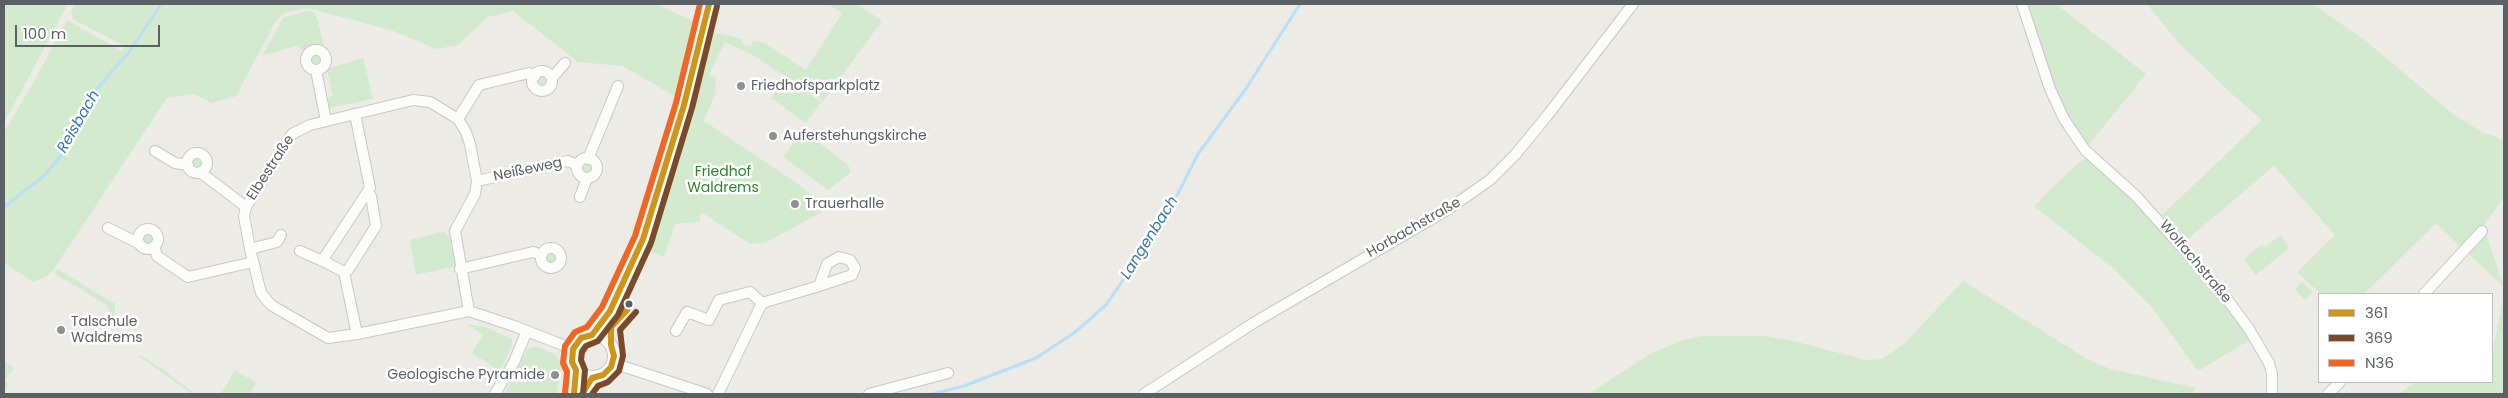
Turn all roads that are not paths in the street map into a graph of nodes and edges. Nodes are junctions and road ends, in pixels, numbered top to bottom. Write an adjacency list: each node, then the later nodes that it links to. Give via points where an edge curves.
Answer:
1 (709, 4): 38 (street, via 684,105 643,239)
2 (1633, 4): 56 (street, Horbachstraße, via 1547,116 1490,180 1447,210 1255,322)
3 (2022, 4): 57 (street, Wolfachstraße, via 2064,119 2086,150 2136,196 2221,290 2268,363 2272,374)
4 (566, 63): 7 (street)
5 (316, 70): 11 (street)
6 (535, 76): 7 (street, via 545,72); 7 (street, via 534,87 543,91 550,87); 10 (street, via 529,74 479,85)
7 (552, 78)
8 (618, 86): 13 (street)
9 (355, 114): 10 (street, Elbestraße, via 421,100); 11 (street, Elbestraße); 19 (street, via 370,188)
10 (458, 119): 18 (street, via 470,144)
11 (326, 121): 21 (street, Elbestraße, via 292,134)
12 (155, 151): 14 (street, via 175,163)
13 (588, 159): 15 (street, Neißeweg, via 581,160); 17 (street, via 596,168 595,174)
14 (188, 165): 16 (street, via 194,172); 16 (street, via 191,155 202,155 207,163)
15 (578, 165): 17 (street, Neißeweg, via 579,174); 18 (street, Neißeweg, via 568,161)
16 (200, 172): 21 (street)
17 (587, 178): 20 (street)
18 (477, 181): 32 (street, via 475,194 455,231)
19 (368, 194): 31 (street, via 361,199 324,258); 33 (street, via 376,226)
20 (580, 197)
21 (246, 207): 27 (street, Elbestraße, via 244,216)
22 (108, 228): 25 (street)
23 (2482, 231): 35 (street)
24 (281, 235): 27 (street, via 277,242)
25 (140, 244): 26 (street, via 145,248); 26 (street, via 140,233 150,229 158,238)
26 (154, 246): 30 (street, via 157,256 188,276)
27 (250, 249): 30 (street, Elbestraße)
28 (300, 251): 31 (street)
29 (542, 255): 29 (street, via 548,249 558,247 561,259 554,267 545,266); 32 (street, via 533,252)
30 (253, 262): 41 (street, Elbestraße, via 261,293 278,310 328,338)
31 (327, 263): 33 (street)
32 (460, 269): 37 (street)
33 (344, 272): 41 (street)
34 (819, 286): 36 (street)
35 (2425, 293)
36 (762, 303): 40 (street, via 750,292 719,300 709,320 687,312); 54 (street)
37 (469, 311): 39 (street); 41 (street, Elbestraße)
38 (610, 312): 42 (street); 43 (street)
39 (527, 331): 44 (street); 50 (street)
40 (676, 331)
41 (357, 334)
42 (592, 335): 43 (street, via 605,339); 44 (street, via 581,338)
43 (611, 345): 45 (street)
44 (572, 349): 46 (street, via 571,358)
45 (613, 363): 48 (street, via 606,373); 53 (street)
46 (576, 370): 48 (street); 51 (street)
47 (948, 372): 55 (street)
48 (592, 378): 52 (street)
49 (2339, 383): 58 (street)
50 (495, 394)
51 (574, 394)
52 (582, 394)
53 (707, 394)
54 (718, 394)
55 (873, 394)
56 (1144, 394)
57 (2272, 394)
58 (2328, 394)

